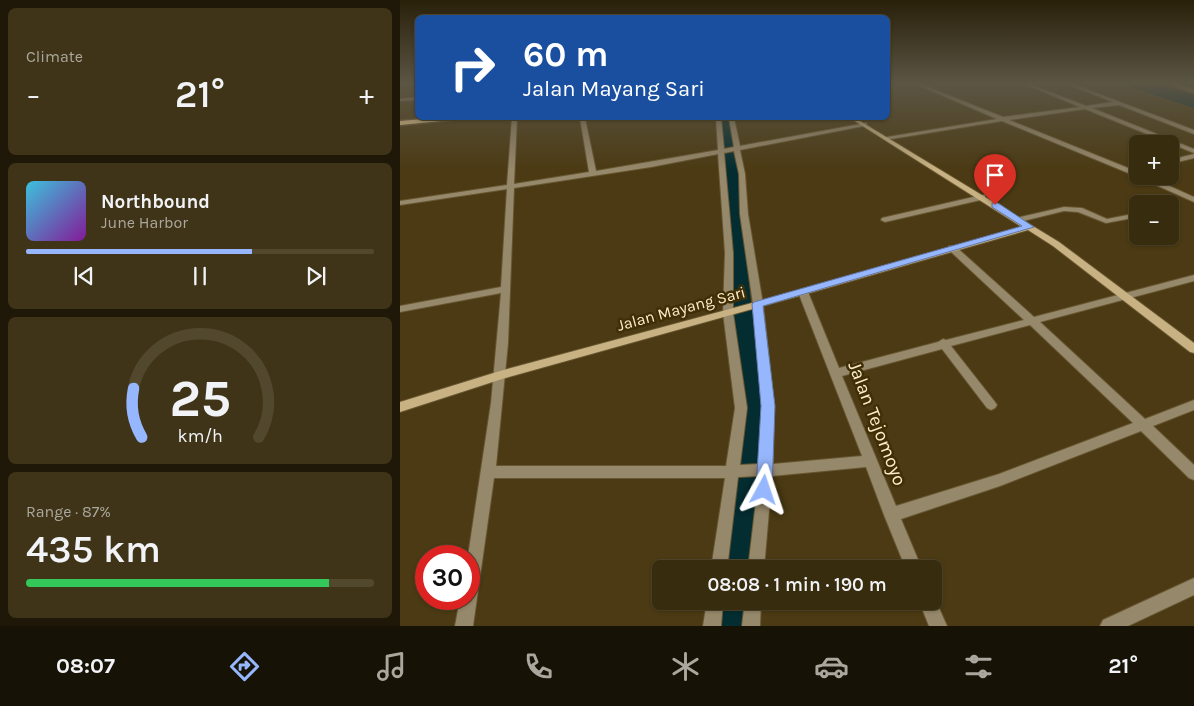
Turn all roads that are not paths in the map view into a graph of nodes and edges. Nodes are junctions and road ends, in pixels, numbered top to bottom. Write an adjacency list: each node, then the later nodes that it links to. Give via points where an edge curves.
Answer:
1 (987, 112): 5 (street)
2 (1056, 112): 5 (street)
3 (1098, 112): 18 (street)
4 (1144, 112): 14 (street)
5 (1004, 119): 15 (street); 21 (street)
6 (434, 120): 12 (main road)
7 (514, 120): 24 (street)
8 (582, 120): 22 (street)
9 (718, 120): 17 (street)
10 (731, 120): 16 (street)
11 (856, 120): 13 (main road)
12 (401, 124)
13 (864, 124): 15 (main road); 16 (street)
14 (1194, 132)
15 (887, 139): 25 (main road)
16 (736, 148): 17 (street); 37 (street)
17 (721, 151): 22 (street); 39 (street)
18 (1194, 151)
19 (1194, 156): 20 (street)
20 (1179, 160)
21 (1129, 170)
22 (593, 174): 24 (street)
23 (1161, 185): 26 (street)
24 (510, 186): 27 (street); 34 (street)
25 (982, 197): 29 (street); 30 (main road)
26 (1194, 200)
27 (400, 203)
28 (1129, 217): 30 (street, via 1106,221 1079,210 1064,209)
29 (885, 220)
30 (1019, 220): 31 (main road)
31 (1030, 227): 32 (main road, Jalan Mayang Sari); 36 (main road)
32 (952, 248): 35 (main road, Jalan Mayang Sari); 40 (street)
33 (1194, 278): 36 (street)
34 (506, 289): 38 (street); 44 (street)
35 (803, 292): 37 (main road, Jalan Mayang Sari); 43 (street, Jalan Tejomoyo)
36 (1126, 296): 40 (street); 42 (main road)
37 (757, 304): 39 (main road, Jalan Mayang Sari); 50 (street, via 768,406)
38 (400, 309)
39 (732, 312): 44 (main road, Jalan Mayang Sari); 52 (street, via 741,408)
40 (1034, 322): 41 (street); 48 (street)
41 (944, 343): 43 (street); 45 (street)
42 (1194, 349)
43 (836, 373): 49 (street, Jalan Tejomoyo)
44 (500, 375): 47 (main road, Jalan Mayang Sari); 51 (street)
45 (991, 405)
46 (1194, 405): 48 (street)
47 (400, 406)
48 (1142, 425): 53 (street); 54 (street, via 1000,480)
49 (870, 461): 50 (street); 54 (street, Jalan Tejomoyo)
50 (764, 471): 52 (street); 57 (street)
51 (490, 472): 52 (street); 55 (street)
52 (735, 472): 56 (street)
53 (1194, 474)
54 (891, 515): 58 (street, Jalan Tejomoyo)
55 (478, 545)
56 (720, 560)
57 (757, 560)
58 (910, 560)
59 (1194, 586): 68 (street)
60 (467, 610): 64 (street)
61 (714, 610): 65 (street)
62 (752, 610): 66 (street)
63 (931, 610): 67 (street)
64 (464, 626)
65 (712, 626)
66 (751, 626)
67 (938, 626)
68 (1109, 626)

